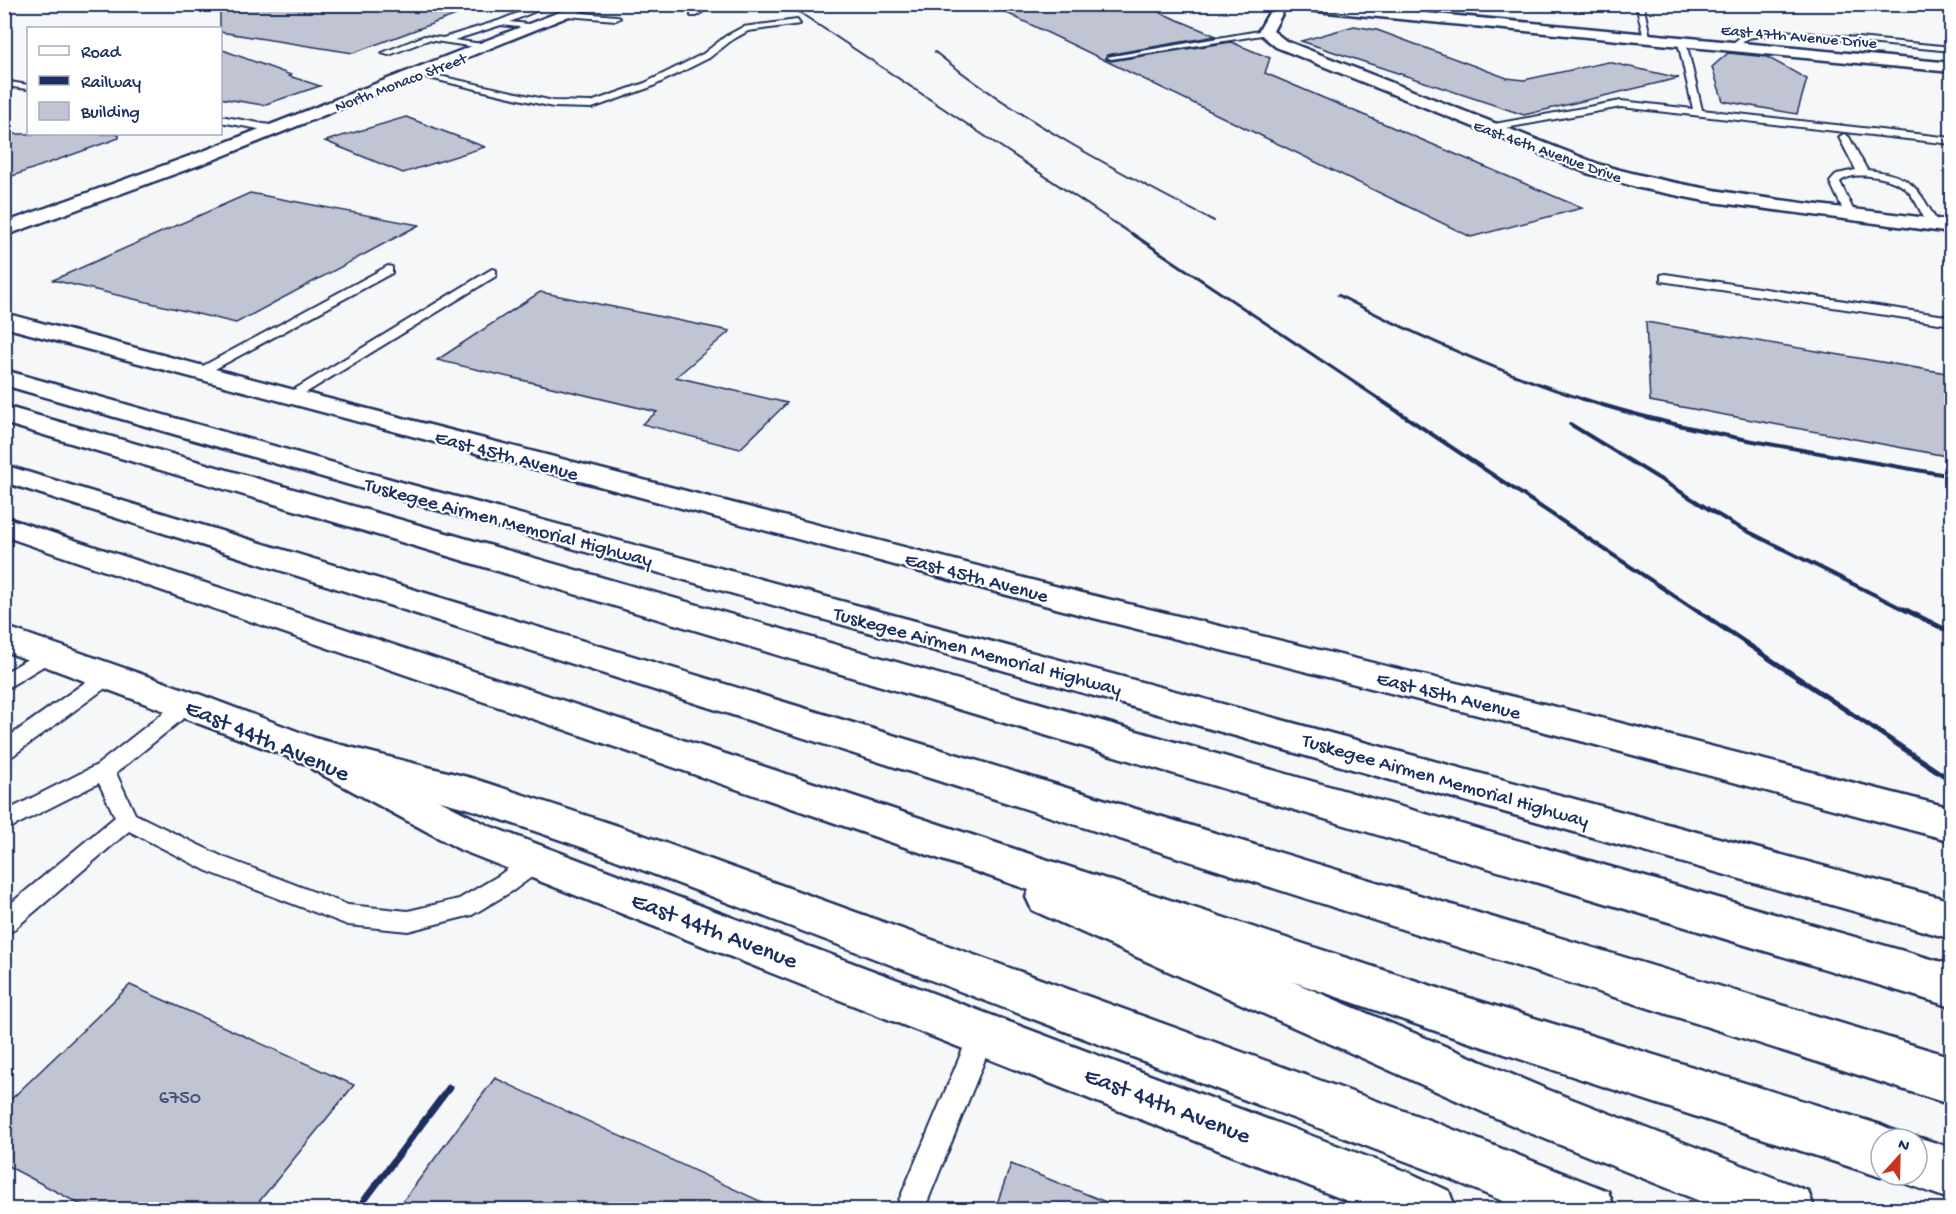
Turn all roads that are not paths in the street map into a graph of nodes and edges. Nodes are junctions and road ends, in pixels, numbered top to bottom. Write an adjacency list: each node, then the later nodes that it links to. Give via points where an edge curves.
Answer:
1 (549, 4): 11 (lane)
2 (593, 4): 8 (main road, North Monaco Street)
3 (696, 4): 9 (lane, via 703,8)
4 (1281, 4): 14 (main road)
5 (1286, 4): 7 (main road, East 47th Avenue Drive)
6 (1639, 4): 15 (lane)
7 (1396, 10): 15 (main road, East 47th Avenue Drive)
8 (570, 14): 10 (lane); 13 (main road, North Monaco Street)
9 (694, 14)
10 (616, 18)
11 (501, 22): 13 (lane); 16 (lane)
12 (797, 22): 24 (lane, via 746,29 706,56 648,85 592,105 553,104)
13 (534, 27): 18 (main road, North Monaco Street)
14 (1265, 32): 22 (lane); 29 (main road, East 46th Avenue Drive, via 1294,50)
15 (1648, 39): 17 (main road, East 47th Avenue Drive)
16 (444, 40): 18 (lane); 21 (lane, via 427,38)
17 (1682, 42): 19 (main road, East 47th Avenue Drive); 27 (lane)
18 (486, 47): 24 (main road, North Monaco Street)
19 (1732, 47): 20 (lane, via 1739,38 1773,33); 23 (main road, East 47th Avenue Drive)
20 (1952, 49)
21 (386, 52)
22 (1111, 57)
23 (1952, 68)
24 (416, 74): 30 (main road, North Monaco Street)
25 (4, 83): 26 (lane)
26 (27, 87)
27 (1698, 112): 29 (lane, via 1615,105); 32 (lane)
28 (222, 119): 30 (lane)
29 (1489, 128): 35 (main road, East 46th Avenue Drive, via 1594,169 1647,184)
30 (276, 129): 33 (main road, North Monaco Street)
31 (1844, 136): 34 (lane)
32 (1952, 141)
33 (207, 156): 38 (main road, North Monaco Street); 39 (main road, North Monaco Street)
34 (1863, 173): 35 (lane, via 1844,173 1835,182); 36 (lane, via 1910,186)
35 (1850, 214): 36 (main road, East 46th Avenue Drive)
36 (1933, 225): 37 (main road, East 46th Avenue Drive)
37 (1952, 227)
38 (4, 230)
39 (4, 245)
40 (388, 270): 45 (lane)
41 (492, 273): 47 (lane)
42 (1665, 278): 44 (lane)
43 (4, 320): 45 (main road, East 45th Avenue)
44 (1952, 321)
45 (197, 373): 47 (main road, East 45th Avenue)
46 (4, 377): 64 (main road, Tuskegee Airmen Memorial Highway, via 398,490)
47 (289, 398): 62 (main road, East 45th Avenue)
48 (4, 414): 66 (main road)
49 (4, 473): 68 (main road)
50 (4, 526): 59 (main road)
51 (4, 638): 52 (main road, East 44th Avenue)
52 (48, 654): 53 (main road, East 44th Avenue); 54 (lane)
53 (108, 676): 55 (main road, East 44th Avenue); 56 (lane)
54 (4, 683)
55 (188, 704): 57 (main road, East 44th Avenue); 58 (lane)
56 (4, 751)
57 (310, 751): 63 (main road, East 44th Avenue, via 475,838); 74 (main road, via 475,795 604,838 1429,1145)
58 (104, 771): 60 (lane); 61 (lane)
59 (850, 810): 69 (main road, via 1453,1015); 75 (main road, via 1530,1108)
60 (127, 820): 63 (lane, via 215,864 348,915 384,919 408,921 464,908); 65 (lane)
61 (4, 822)
62 (1952, 825)
63 (536, 861): 67 (main road, East 44th Avenue)
64 (1952, 920)
65 (4, 924)
66 (1952, 986)
67 (983, 1032): 72 (lane); 73 (main road, East 44th Avenue)
68 (1952, 1080)
69 (1869, 1147)
70 (1929, 1167): 71 (main road)
71 (1952, 1174)
72 (909, 1209)
73 (1430, 1209)
74 (1589, 1209)
75 (1789, 1209)

